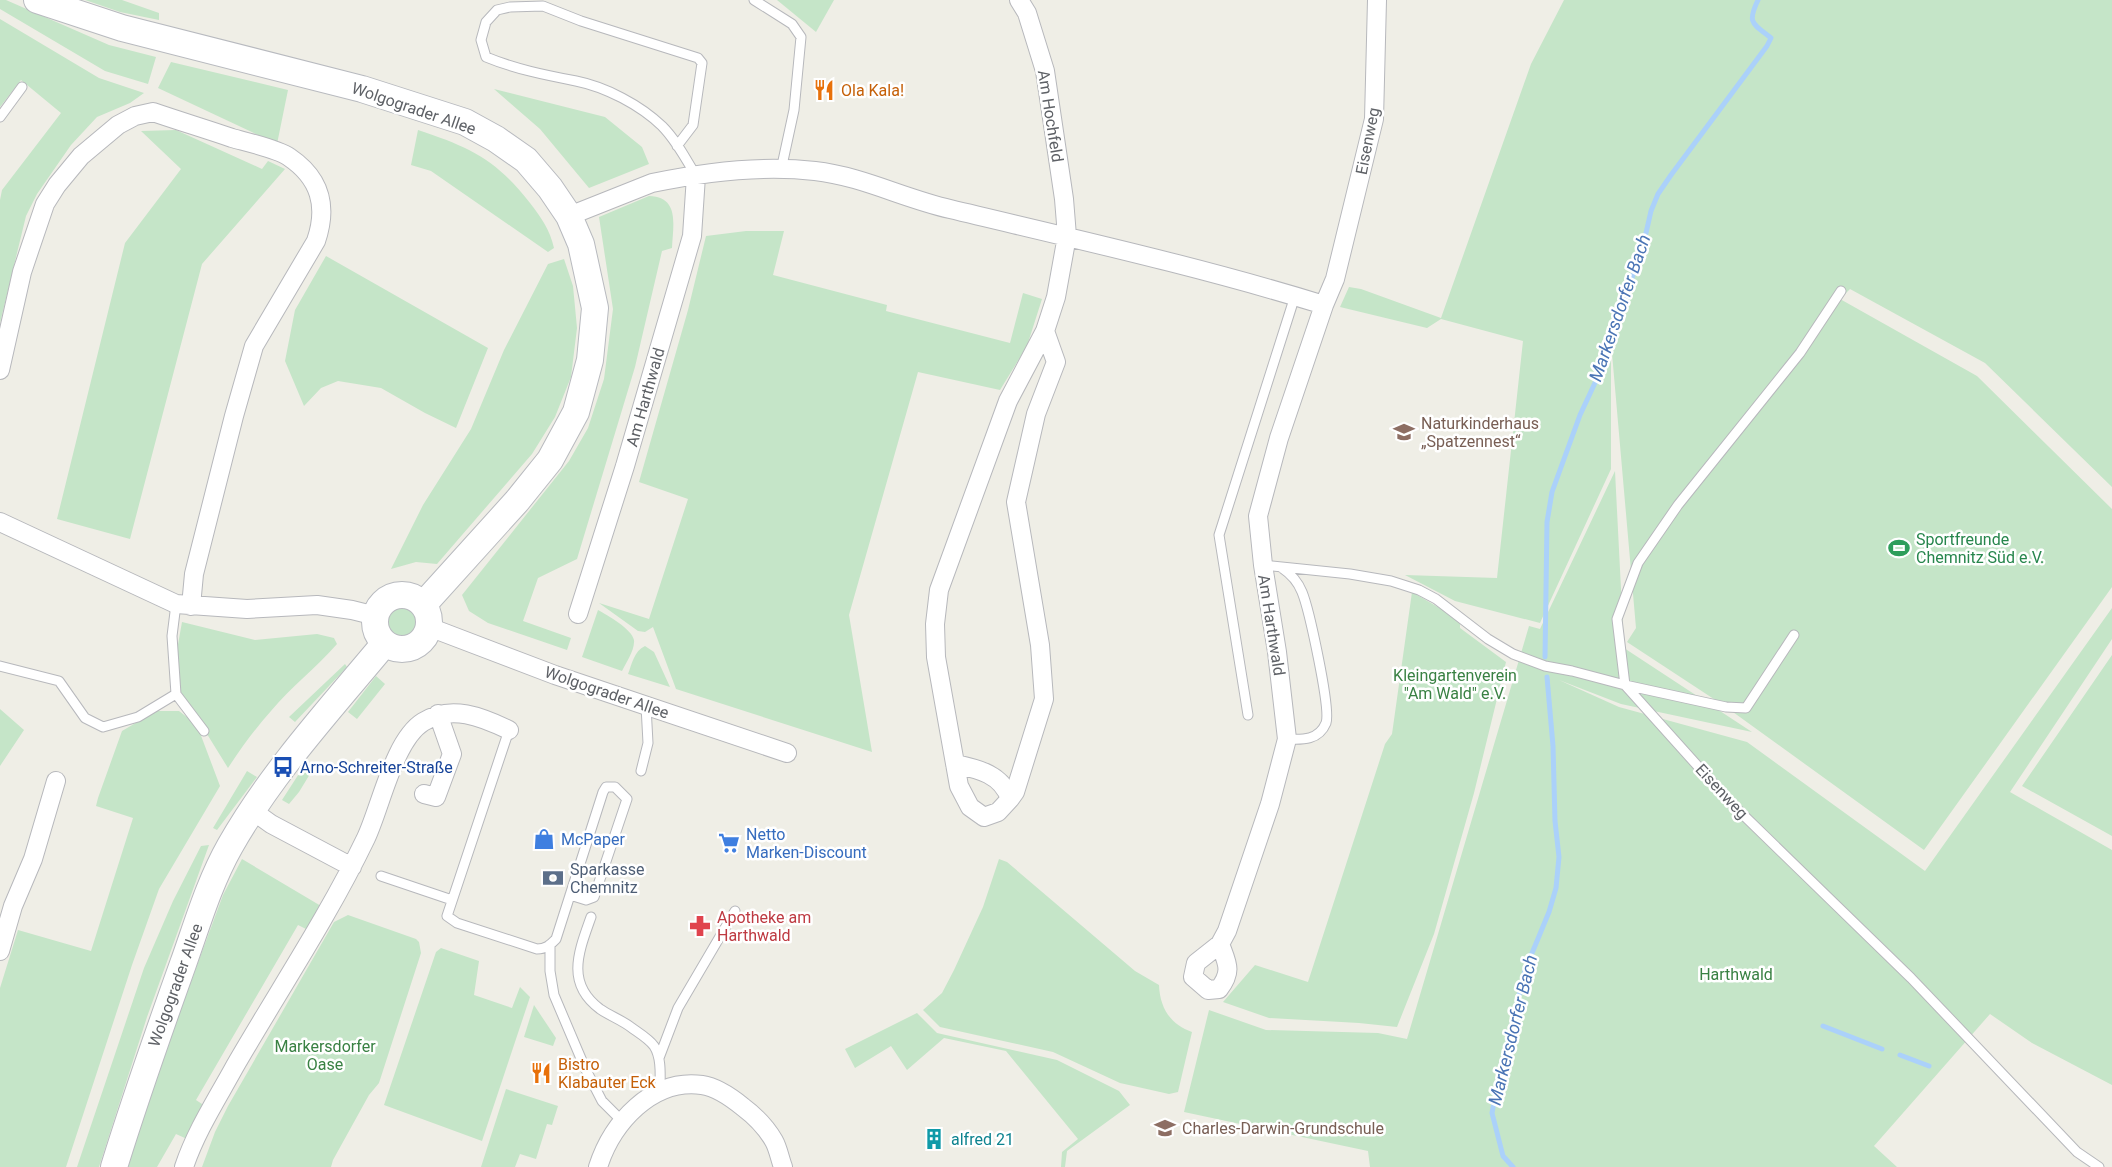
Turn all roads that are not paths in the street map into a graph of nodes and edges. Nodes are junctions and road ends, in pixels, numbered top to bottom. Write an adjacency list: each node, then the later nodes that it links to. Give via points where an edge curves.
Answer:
1 (37, 0): 10 (main road, Wolgograder Allee, via 122,28 362,89 465,122 526,160)
2 (754, 0): 8 (lane, via 792,24 801,37 794,111)
3 (1019, 0): 11 (street, Am Hochfeld, via 1045,70)
4 (1377, 0): 12 (street, Eisenweg, via 1374,119)
5 (22, 87): 6 (lane)
6 (0, 117)
7 (677, 146): 7 (lane, via 661,126 600,88 486,57 481,40 486,21 497,10 543,6 698,58 702,63 693,125); 9 (lane)
8 (781, 170): 9 (street); 11 (street, via 843,177 946,208)
9 (696, 176): 10 (street, via 652,183); 21 (street, Am Harthwald, via 692,236)
10 (569, 216): 23 (main road, Wolgograder Allee, via 581,244 595,308 590,360 576,412 550,460)
11 (1067, 236): 14 (street); 16 (street, via 1056,297)
12 (1335, 279): 15 (street, Am Harthwald)
13 (1841, 291): 27 (lane, via 1800,353 1678,505 1638,563 1617,619)
14 (1295, 296): 15 (street); 31 (lane, via 1220,535)
15 (1324, 305): 19 (street, Am Harthwald, via 1278,438 1258,516)
16 (1045, 331): 36 (street, via 1008,401 939,590 936,657); 40 (street, via 1056,362 1036,414 1016,502 1040,645 1044,699)
17 (0, 370): 20 (street, via 22,272 45,204 81,156 118,125 153,112 288,156 307,174 319,193 322,224 316,241 254,346)
18 (0, 522): 20 (street)
19 (1271, 566): 27 (lane, via 1350,574 1419,590 1512,654); 34 (street, Am Harthwald); 34 (lane, via 1292,575 1302,592 1325,698 1327,721 1319,734 1304,740)
20 (184, 605): 22 (street, via 247,609 317,605); 28 (lane, via 172,636)
21 (578, 615)
22 (376, 616): 23 (main road, Wolgograder Allee, via 389,598 401,595 412,597); 25 (main road, via 376,628)
23 (426, 616): 25 (main road, Wolgograder Allee, via 425,636 416,645 406,649); 29 (street, Wolgograder Allee, via 555,675)
24 (1794, 635): 27 (lane, via 1746,708)
25 (385, 643): 41 (main road, Wolgograder Allee, via 283,766)
26 (0, 666): 28 (lane, via 59,681 85,718 103,727 138,717)
27 (1624, 685): 58 (lane, Eisenweg, via 1730,802 1911,978 2077,1152)
28 (176, 694): 33 (lane)
29 (646, 706): 35 (street, Wolgograder Allee); 37 (lane, via 648,744)
30 (438, 714): 32 (street, via 459,712); 39 (street, via 452,754 436,798); 42 (street, via 424,721 405,740)
31 (1248, 715)
32 (509, 730): 45 (lane)
33 (204, 731)
34 (1287, 739): 48 (street, Am Harthwald, via 1270,804)
35 (787, 753)
36 (955, 764): 40 (street, via 991,775); 40 (street, via 959,786 970,807 984,817 998,812)
37 (641, 771)
38 (56, 781): 50 (street)
39 (424, 794)
40 (1010, 799)
41 (253, 811): 42 (street); 54 (main road, Wolgograder Allee, via 230,846 209,892)
42 (352, 867): 55 (street, via 211,1109)
43 (381, 876): 45 (lane)
44 (570, 896): 44 (lane, via 603,792 615,787 627,799 594,897 586,900); 49 (lane, via 556,939)
45 (452, 900): 49 (lane, via 447,916 457,923 537,949)
46 (735, 911): 51 (lane, via 678,1008)
47 (591, 917): 51 (lane, via 579,950 577,972 584,994 650,1042)
48 (1220, 944)
49 (550, 945): 53 (lane, via 554,995 601,1098)
50 (0, 951)
51 (659, 1058): 52 (lane)
52 (660, 1091): 53 (street); 57 (street, via 703,1085 729,1097 756,1117 774,1142)
53 (622, 1121): 56 (street)
54 (114, 1167)
55 (184, 1167)
56 (598, 1167)
57 (783, 1167)
58 (2099, 1167)

